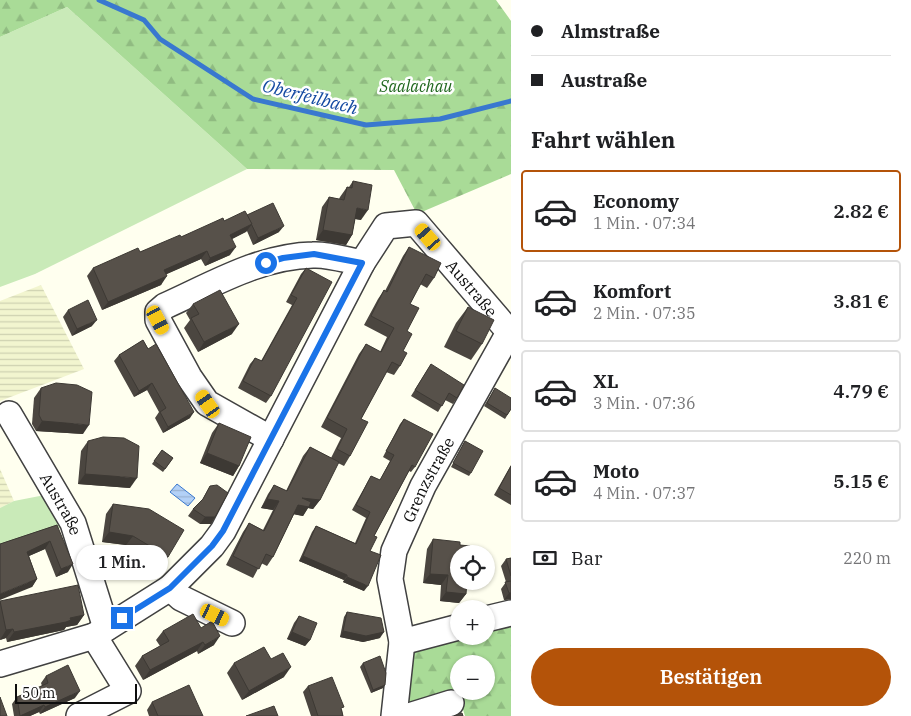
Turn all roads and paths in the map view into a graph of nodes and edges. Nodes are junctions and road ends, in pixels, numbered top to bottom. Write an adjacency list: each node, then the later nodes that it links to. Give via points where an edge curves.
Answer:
1 (362, 263): 2 (street, Austraße, via 386,226 416,223); 4 (street, Austraße); 4 (street, via 314,254 283,258 250,268 158,312 158,320 189,377 208,404)
2 (510, 331): 11 (street, Grenzstraße, via 423,486 394,551 390,579)
3 (9, 414): 10 (street, Austraße, via 73,523)
4 (271, 439): 5 (street, Austraße, via 223,531)
5 (170, 588): 8 (street, via 181,598); 10 (street, Austraße)
6 (511, 613): 7 (street)
7 (495, 617)
8 (232, 623)
9 (450, 629): 11 (street)
10 (100, 632): 12 (street, Austraße); 14 (street, via 128,692)
11 (402, 642): 15 (street, Grenzstraße)
12 (0, 664)
13 (451, 703): 16 (street)
14 (79, 716)
15 (394, 716)
16 (409, 716)

